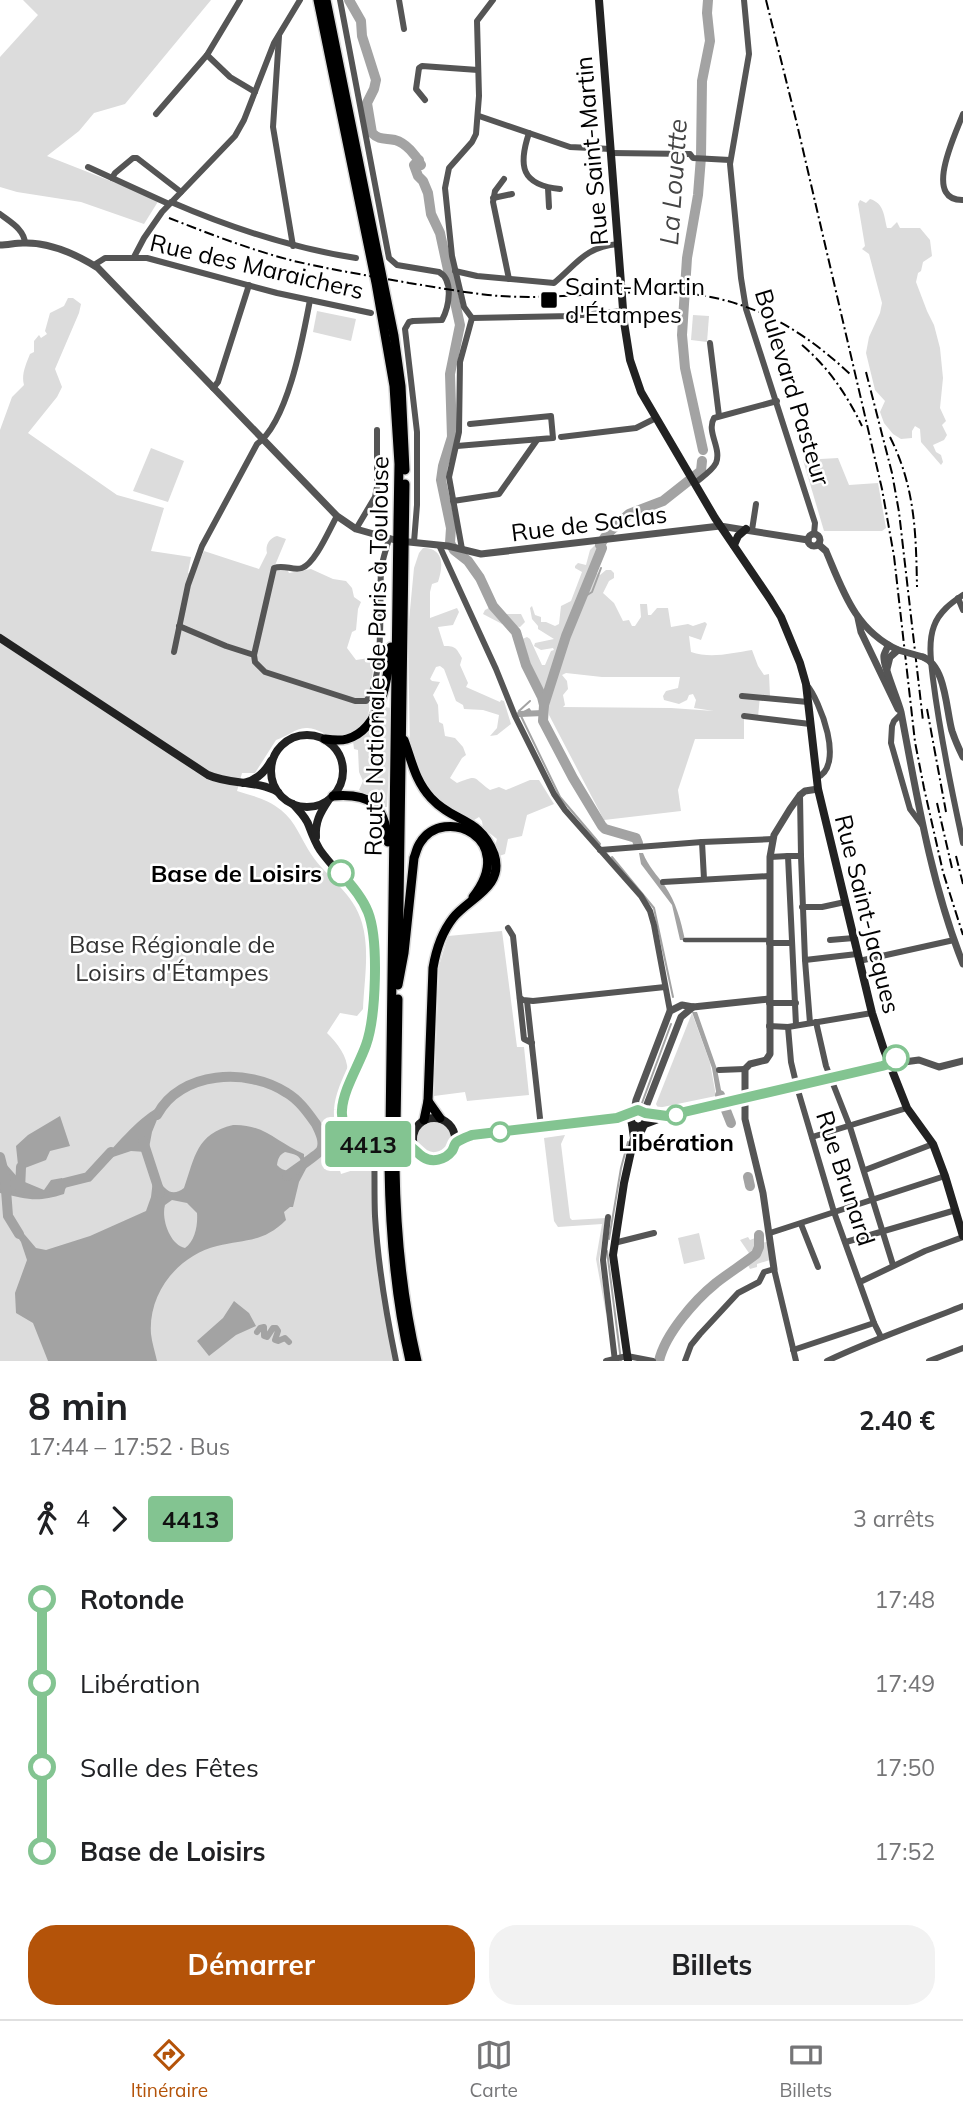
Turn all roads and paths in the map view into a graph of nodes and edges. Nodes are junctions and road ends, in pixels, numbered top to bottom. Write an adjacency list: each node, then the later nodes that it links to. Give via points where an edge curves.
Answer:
1 (240, 0): 12 (street)
2 (300, 0): 11 (street)
3 (318, 0): 80 (main road, Route Nationale de Paris à Toulouse, via 394,386 399,464)
4 (326, 0): 97 (main road, Route Nationale de Paris à Toulouse, via 401,386 405,459)
5 (340, 0): 72 (street, via 389,258 397,265 439,272 447,281 444,318 410,322 405,329 417,432)
6 (399, 0): 10 (street)
7 (493, 0): 15 (street, via 477,21)
8 (599, 0): 22 (main road, Rue Saint-Martin)
9 (744, 0): 23 (street, Boulevard Pasteur, via 749,54)
10 (404, 29)
11 (279, 35): 13 (street); 14 (street)
12 (207, 55): 16 (street); 18 (street)
13 (265, 64): 14 (street); 16 (street)
14 (276, 66): 39 (street, via 275,144)
15 (478, 69): 17 (street, via 422,66 416,89); 20 (street)
16 (255, 92): 29 (street, via 235,136)
17 (425, 100)
18 (156, 114)
19 (963, 114): 32 (street, via 943,175 948,195)
20 (479, 116): 21 (street); 43 (street, via 472,142 446,175)
21 (529, 132): 22 (street, via 570,147); 27 (street, via 522,155 524,170 534,182)
22 (611, 151): 23 (street); 37 (main road, Rue Saint-Martin)
23 (730, 160): 54 (street, Boulevard Pasteur, via 743,296)
24 (88, 167): 25 (street)
25 (112, 178): 29 (street, via 133,158); 33 (street)
26 (505, 179): 31 (street)
27 (548, 188): 28 (street); 34 (street)
28 (560, 189)
29 (181, 192): 33 (street)
30 (512, 194): 31 (street)
31 (493, 198): 45 (street)
32 (963, 200)
33 (170, 203): 39 (street); 40 (street)
34 (549, 207)
35 (0, 214): 36 (street, via 20,230)
36 (25, 243): 38 (street); 42 (street, via 69,252)
37 (618, 244): 45 (street, via 593,249 554,283); 49 (main road, Rue Saint-Martin)
38 (0, 245)
39 (293, 246): 41 (street)
40 (134, 257): 42 (street, Rue des Maraichers, via 105,258); 46 (street, Rue des Maraichers)
41 (356, 257)
42 (94, 265): 53 (street)
43 (455, 271): 44 (street); 47 (street)
44 (477, 276): 45 (street); 47 (street)
45 (509, 279)
46 (249, 285): 48 (street, Rue des Maraichers); 53 (street)
47 (458, 285): 51 (street)
48 (310, 300): 50 (street, Rue des Maraichers); 60 (street, via 282,405)
49 (623, 310): 51 (street, via 566,316); 56 (main road, Rue Saint-Martin, via 625,341 635,376)
50 (371, 313)
51 (470, 316): 62 (street, via 460,362)
52 (710, 343): 55 (street)
53 (213, 388): 60 (street)
54 (777, 401): 55 (street); 70 (street, Boulevard Pasteur, via 816,523)
55 (719, 416): 63 (street, via 711,425 716,461)
56 (656, 418): 59 (street, via 636,428); 63 (main road, Rue Saint-Martin)
57 (470, 424): 61 (street, via 551,416 553,438)
58 (377, 430): 68 (street, via 377,487)
59 (561, 437)
60 (263, 440): 66 (street); 79 (street, via 202,546)
61 (537, 440): 62 (street); 64 (street, via 499,494)
62 (457, 446): 64 (street, via 449,477)
63 (693, 480): 67 (main road, Rue Saint-Martin)
64 (453, 501): 75 (street)
65 (756, 504): 69 (street)
66 (337, 516): 68 (street); 85 (street, via 310,564 298,569 274,568)
67 (720, 526): 69 (street, Rue de Saclas); 74 (main road, Rue Saint-Martin); 75 (street, Rue de Saclas, via 497,553)
68 (356, 529): 71 (street)
69 (749, 530): 70 (street, Rue de Saclas); 74 (main road, via 738,536)
70 (811, 537): 78 (street, Rue de Saclas, via 811,545 818,544 826,551)
71 (392, 539): 85 (street, via 381,571 381,638 366,701 275,676 259,668)
72 (412, 542): 73 (street, Rue de Saclas)
73 (444, 545): 75 (street, Rue de Saclas); 113 (street, via 521,728 554,794)
74 (734, 545): 88 (main road, Rue Saint-Martin, via 781,617)
75 (459, 549)
76 (960, 596): 77 (street); 86 (street, via 934,626)
77 (963, 610)
78 (857, 617): 82 (street); 93 (street)
79 (179, 626): 84 (street); 85 (street)
80 (396, 629): 98 (main road, via 384,695 371,719 350,738); 116 (main road, Route Nationale de Paris à Toulouse)
81 (0, 638): 102 (main road, via 208,775)
82 (888, 645): 83 (street); 87 (street, via 884,655)
83 (898, 650): 86 (street, bridge); 87 (street)
84 (174, 652)
85 (254, 655)
86 (926, 658): 89 (street, via 937,670); 91 (street)
87 (887, 669): 93 (street)
88 (806, 684): 92 (main road, Rue Saint-Jacques); 95 (street)
89 (944, 695): 91 (street); 100 (street)
90 (742, 696): 92 (street)
91 (935, 696): 111 (street)
92 (808, 702): 96 (main road, Rue Saint-Jacques)
93 (901, 715): 108 (street); 108 (street, via 892,726 891,743 910,809)
94 (744, 716): 96 (street)
95 (822, 716): 96 (street); 101 (street, via 831,756 826,771)
96 (809, 721): 101 (main road, Rue Saint-Jacques)
97 (402, 735): 122 (main road, via 419,781 432,799 474,825 487,839 496,860 487,890); 134 (main road, Route Nationale de Paris à Toulouse)
98 (325, 739): 99 (main road, via 297,736 284,743); 106 (main road, via 337,750 343,768 341,783)
99 (274, 757): 102 (main road, via 261,775); 104 (main road, via 272,778)
100 (963, 757)
101 (816, 778): 103 (main road, Rue Saint-Jacques)
102 (241, 783): 104 (main road)
103 (818, 789): 105 (street); 121 (main road, Rue Saint-Jacques)
104 (278, 792): 107 (main road)
105 (800, 795): 109 (street); 115 (street)
106 (330, 798): 107 (main road, via 312,807); 112 (main road, via 316,826); 116 (main road, via 354,795 372,802 383,816)
107 (293, 804): 112 (main road)
108 (923, 826): 128 (street)
109 (773, 839): 110 (street); 117 (street)
110 (702, 842): 113 (street); 119 (street)
111 (963, 843)
112 (318, 847): 174 (main road, via 357,892 372,926 372,1022 341,1111 349,1133)
113 (600, 850): 135 (street, via 650,911)
114 (788, 856): 115 (street); 117 (street); 130 (street)
115 (801, 856): 123 (street)
116 (393, 857): 166 (main road, Route Nationale de Paris à Toulouse)
117 (770, 857): 118 (street)
118 (769, 876): 119 (street); 129 (street)
119 (704, 880): 120 (street)
120 (663, 882)
121 (845, 902): 123 (street); 125 (main road, Rue Saint-Jacques)
122 (466, 906): 134 (main road, via 487,873 488,856 480,839 454,826 429,832 414,858); 156 (main road, via 446,930 435,958)
123 (802, 908): 132 (street)
124 (508, 928): 136 (street, via 513,936)
125 (853, 938): 127 (street); 131 (main road, Rue Saint-Jacques)
126 (685, 940): 129 (street)
127 (830, 940)
128 (954, 940): 131 (street); 133 (street)
129 (769, 942): 130 (street); 138 (street)
130 (792, 943): 139 (street)
131 (858, 957): 132 (street); 142 (main road, Rue Saint-Jacques)
132 (805, 960): 144 (street)
133 (963, 964)
134 (398, 985): 166 (main road, Route Nationale de Paris à Toulouse)
135 (665, 987): 137 (street); 141 (street)
136 (520, 998): 137 (street); 148 (street, via 524,1038)
137 (527, 1001): 148 (street)
138 (769, 1001): 139 (street); 140 (street); 145 (street)
139 (796, 1003): 146 (street)
140 (693, 1007): 141 (street); 143 (street)
141 (672, 1009): 143 (street, via 681,1012); 160 (street)
142 (872, 1013): 144 (street); 150 (main road, Rue Saint-Jacques)
143 (681, 1017): 158 (street)
144 (813, 1022): 146 (street); 153 (street)
145 (769, 1026): 147 (street); 151 (street, via 769,1058)
146 (796, 1026): 147 (street)
147 (788, 1027): 154 (street, Rue Brunard)
148 (532, 1043): 164 (street)
149 (963, 1061): 150 (street, via 940,1066 919,1060)
150 (889, 1064): 153 (main road); 157 (main road, Rue Saint-Jacques)
151 (745, 1067): 152 (street); 155 (street)
152 (719, 1070)
153 (831, 1079): 154 (main road); 165 (street)
154 (797, 1087): 155 (main road); 170 (street, Rue Brunard)
155 (744, 1099): 159 (main road); 187 (street)
156 (428, 1101): 161 (main road); 162 (main road)
157 (908, 1108): 165 (street); 173 (main road, Rue Saint-Jacques)
158 (646, 1110): 159 (main road); 160 (main road, via 638,1110); 163 (main road)
159 (667, 1116): 163 (main road)
160 (632, 1117): 163 (main road, via 638,1127); 164 (main road); 176 (main road, via 634,1138)
161 (440, 1118): 162 (main road); 167 (main road)
162 (424, 1120): 168 (main road)
163 (644, 1124): 176 (main road)
164 (541, 1127): 169 (main road)
165 (850, 1127): 170 (street); 178 (street)
166 (393, 1128): 177 (main road, Route Nationale de Paris à Toulouse, bridge)
167 (453, 1129): 169 (main road); 172 (main road)
168 (414, 1133): 171 (main road); 175 (main road)
169 (472, 1135): 172 (main road)
170 (812, 1137): 182 (street, Rue Brunard)
171 (402, 1143): 174 (main road); 175 (main road)
172 (455, 1143): 175 (main road, via 449,1154 437,1160 425,1158)
173 (933, 1144): 178 (street); 179 (main road, Rue Saint-Jacques)
174 (374, 1146): 203 (street, via 380,1267)
175 (415, 1148)
176 (628, 1164): 190 (main road)
177 (392, 1167): 204 (main road, Route Nationale de Paris à Toulouse, via 393,1258); 205 (main road, Route Nationale de Paris à Toulouse, via 400,1269)
178 (865, 1170): 180 (street)
179 (945, 1176): 180 (street); 181 (main road, Rue Saint-Jacques)
180 (874, 1201): 182 (street); 185 (street)
181 (956, 1210): 185 (street); 188 (main road, Rue Saint-Jacques)
182 (834, 1212): 184 (street); 189 (street, Rue Brunard)
183 (608, 1217): 201 (street, via 603,1260)
184 (801, 1224): 187 (street); 192 (street)
185 (882, 1231): 189 (street); 191 (street)
186 (654, 1233): 190 (street)
187 (770, 1233): 193 (street)
188 (963, 1237): 191 (street)
189 (846, 1242): 194 (street, Rue Brunard)
190 (614, 1243): 200 (main road, via 613,1267)
191 (893, 1265): 194 (street)
192 (818, 1267)
193 (774, 1269): 199 (street); 208 (street, via 738,1293 694,1341)
194 (860, 1282): 196 (street, Rue Brunard)
195 (963, 1306): 197 (street)
196 (874, 1323): 197 (street, Rue Brunard); 199 (street)
197 (881, 1337): 210 (street)
198 (963, 1348): 211 (street)
199 (793, 1350): 202 (street)
200 (628, 1358): 201 (street); 207 (street)
201 (615, 1360): 206 (street)
202 (796, 1360): 209 (street)
203 (396, 1361)
204 (410, 1361)
205 (417, 1361)
206 (606, 1361)
207 (653, 1361)
208 (685, 1361)
209 (788, 1361)
210 (827, 1361)
211 (929, 1361)

